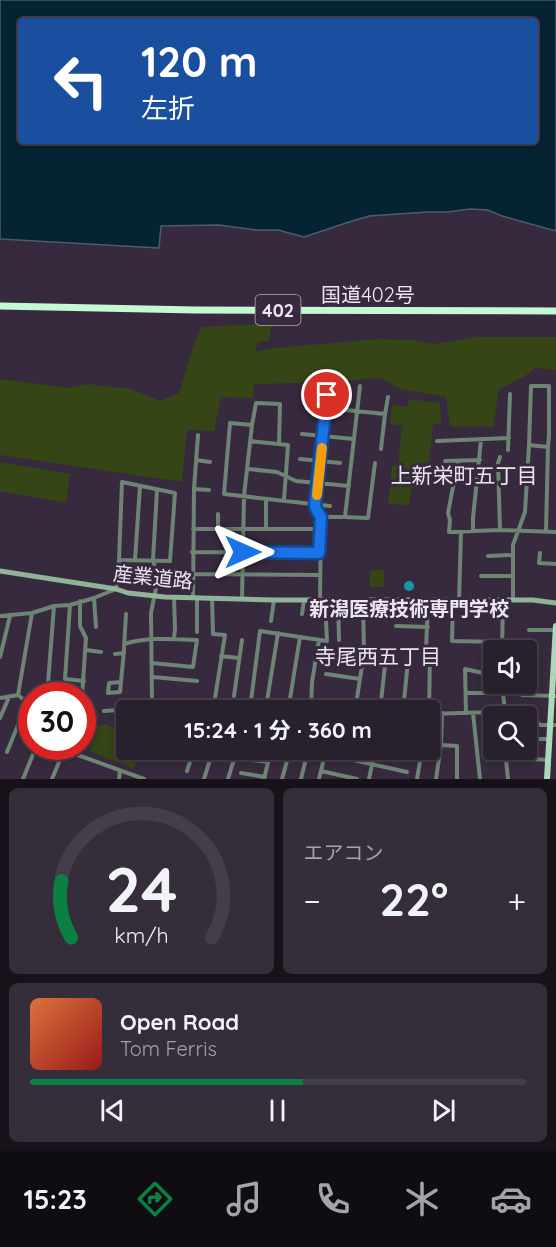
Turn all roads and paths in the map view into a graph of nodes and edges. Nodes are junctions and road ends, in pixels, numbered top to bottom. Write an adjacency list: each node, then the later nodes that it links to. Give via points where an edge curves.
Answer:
1 (0, 306): 2 (highway, 国道402号 / 402)
2 (556, 311)
3 (360, 386): 8 (street)
4 (510, 394): 14 (street)
5 (327, 395): 7 (street)
6 (388, 397): 9 (street)
7 (326, 408): 8 (street); 13 (street)
8 (357, 411): 9 (street); 15 (street)
9 (385, 414): 22 (street)
10 (252, 425): 17 (street); 19 (street, via 256,403 280,404); 42 (street, via 230,423 224,494)
11 (302, 434): 13 (street)
12 (198, 435): 26 (street)
13 (323, 435): 15 (street); 28 (street)
14 (509, 438): 16 (street); 23 (street)
15 (354, 439): 38 (street)
16 (481, 440): 18 (street); 27 (street)
17 (250, 441): 19 (street); 34 (street)
18 (437, 441)
19 (279, 444): 35 (street, via 288,445)
20 (529, 445): 21 (street); 21 (street, via 531,386 549,386); 56 (street, via 525,512)
21 (548, 447): 58 (street)
22 (381, 449)
23 (508, 450)
24 (500, 457): 55 (street)
25 (300, 459): 28 (street)
26 (196, 460): 31 (street); 39 (street)
27 (480, 460): 30 (street); 57 (street)
28 (320, 461): 32 (street); 36 (street)
29 (445, 461): 30 (street)
30 (458, 461): 59 (street, via 448,513 449,532)
31 (210, 462)
32 (340, 463)
33 (375, 463): 49 (street, via 368,518)
34 (248, 470): 35 (street); 42 (street)
35 (286, 476): 36 (street); 44 (street)
36 (318, 484): 38 (street); 45 (street)
37 (140, 486): 40 (street); 67 (street, via 122,482); 68 (street)
38 (349, 486): 49 (street)
39 (194, 489): 41 (street); 50 (street)
40 (158, 490): 69 (street); 69 (street, via 175,493 170,561)
41 (209, 490)
42 (244, 496): 43 (street); 52 (street)
43 (266, 500): 44 (street); 53 (street)
44 (284, 500): 45 (street)
45 (315, 505): 46 (street); 48 (street)
46 (330, 506)
47 (218, 514): 51 (street)
48 (321, 517): 49 (street); 54 (street)
49 (345, 518)
50 (193, 529): 51 (street); 61 (street)
51 (218, 529): 52 (street)
52 (243, 529): 53 (street); 62 (street)
53 (266, 529): 54 (street)
54 (320, 530): 63 (street)
55 (500, 530): 56 (street); 57 (street)
56 (518, 530): 58 (street); 65 (street)
57 (473, 531): 59 (street)
58 (546, 531): 60 (street)
59 (461, 532): 93 (street)
60 (556, 532)
61 (192, 552): 62 (street); 73 (street)
62 (243, 552): 63 (street); 74 (street)
63 (319, 553): 75 (street)
64 (540, 553): 70 (street, via 539,563)
65 (513, 555): 66 (street); 77 (street)
66 (488, 556)
67 (119, 560): 68 (street); 78 (street)
68 (135, 560): 69 (street)
69 (153, 560): 79 (street, via 158,578)
70 (556, 564)
71 (0, 571): 78 (street, 産業道路)
72 (179, 573): 73 (street)
73 (192, 574): 74 (street); 82 (street)
74 (243, 575): 75 (street); 84 (street)
75 (319, 575): 85 (street)
76 (481, 576): 77 (street)
77 (513, 576): 91 (street)
78 (116, 589): 79 (street, 産業道路); 81 (street)
79 (155, 596): 80 (street, 産業道路); 112 (street)
80 (174, 597): 82 (street, 産業道路); 113 (street)
81 (94, 598): 92 (street); 105 (street)
82 (195, 598): 83 (street, 産業道路); 109 (street)
83 (212, 598): 84 (street, 産業道路); 129 (street, via 213,634 225,634)
84 (242, 599): 86 (street, 産業道路)
85 (323, 599): 87 (street, 産業道路); 88 (street, 産業道路); 115 (street, via 327,641)
86 (274, 600): 87 (street, 産業道路); 103 (street)
87 (304, 600): 100 (street)
88 (338, 600): 89 (street, 産業道路); 116 (street)
89 (363, 600): 90 (street, 産業道路); 128 (street)
90 (428, 600): 93 (street, 産業道路); 106 (street)
91 (513, 600): 94 (street, 産業道路); 95 (street, 産業道路)
92 (80, 601): 96 (street); 121 (street, via 80,626 87,638)
93 (456, 601): 94 (street, 産業道路); 118 (street, via 452,641)
94 (503, 601): 117 (street)
95 (556, 603)
96 (70, 604): 97 (street); 137 (street, via 65,679)
97 (54, 606): 98 (street); 140 (street)
98 (32, 613): 102 (street); 139 (street)
99 (126, 614): 119 (street)
100 (302, 614)
101 (0, 616): 102 (street)
102 (10, 616): 130 (street)
103 (271, 621)
104 (396, 626): 106 (street)
105 (96, 627)
106 (428, 627): 122 (street)
107 (556, 629): 108 (street); 147 (main road)
108 (529, 630)
109 (197, 632)
110 (278, 633): 110 (street, via 260,630 251,701 267,701); 111 (street)
111 (300, 637): 115 (street); 151 (street)
112 (152, 639): 113 (street); 119 (street); 132 (street)
113 (174, 639): 132 (street, via 197,640 193,667)
114 (242, 640): 131 (street)
115 (319, 640): 152 (street)
116 (339, 640)
117 (502, 640)
118 (483, 642)
119 (124, 644): 125 (street)
120 (414, 649): 122 (street)
121 (86, 650): 124 (street); 137 (street)
122 (426, 650): 156 (street, via 430,654)
123 (409, 651): 155 (street)
124 (101, 652)
125 (124, 653): 127 (street); 141 (street)
126 (328, 653): 128 (street)
127 (115, 654)
128 (363, 655): 136 (street); 154 (street, via 386,656)
129 (221, 656): 131 (street); 150 (street)
130 (0, 657)
131 (239, 658): 146 (street)
132 (153, 663): 135 (street)
133 (326, 674): 136 (street)
134 (483, 674): 142 (street, via 465,669)
135 (153, 677): 138 (street); 157 (street, via 149,706)
136 (360, 679): 153 (street)
137 (84, 681)
138 (196, 681)
139 (20, 682)
140 (48, 682)
141 (121, 682)
142 (466, 693): 143 (street); 160 (street)
143 (483, 693)
144 (522, 694): 147 (street)
145 (18, 695): 148 (street)
146 (234, 696)
147 (554, 696): 164 (main road)
148 (9, 697): 149 (street); 162 (street)
149 (0, 698)
150 (215, 700)
151 (290, 700)
152 (311, 700)
153 (358, 700)
154 (381, 700)
155 (405, 700)
156 (429, 700)
157 (104, 711)
158 (483, 712): 161 (street)
159 (442, 713): 160 (street); 168 (street)
160 (466, 713): 161 (street)
161 (473, 713): 208 (street)
162 (0, 718)
163 (537, 722): 164 (street)
164 (553, 725): 167 (main road)
165 (18, 726): 169 (street)
166 (537, 739): 167 (street)
167 (549, 739): 185 (main road)
168 (441, 745): 206 (street); 207 (street, via 457,746)
169 (7, 752)
170 (537, 759): 185 (street)
171 (31, 760): 194 (street)
172 (60, 760): 195 (street)
173 (94, 760): 188 (street)
174 (191, 760): 189 (street)
175 (210, 760): 198 (street)
176 (234, 760): 199 (street)
177 (251, 760): 186 (street)
178 (287, 760): 200 (street)
179 (306, 760): 201 (street)
180 (324, 760): 190 (street)
181 (351, 760): 187 (street)
182 (373, 760): 187 (street)
183 (420, 760): 205 (street)
184 (506, 760): 209 (street)
185 (548, 760): 210 (main road)
186 (268, 762): 193 (street)
187 (372, 765): 191 (street); 204 (street)
188 (120, 771): 196 (street); 197 (street)
189 (187, 771)
190 (321, 771): 202 (street); 203 (street)
191 (407, 772)
192 (241, 773): 193 (street)
193 (265, 778)
194 (23, 779)
195 (52, 779)
196 (119, 779)
197 (144, 779)
198 (204, 779)
199 (228, 779)
200 (282, 779)
201 (301, 779)
202 (319, 779)
203 (357, 779)
204 (369, 779)
205 (417, 779)
206 (436, 779)
207 (457, 779)
208 (480, 779)
209 (508, 779)
210 (547, 779)

